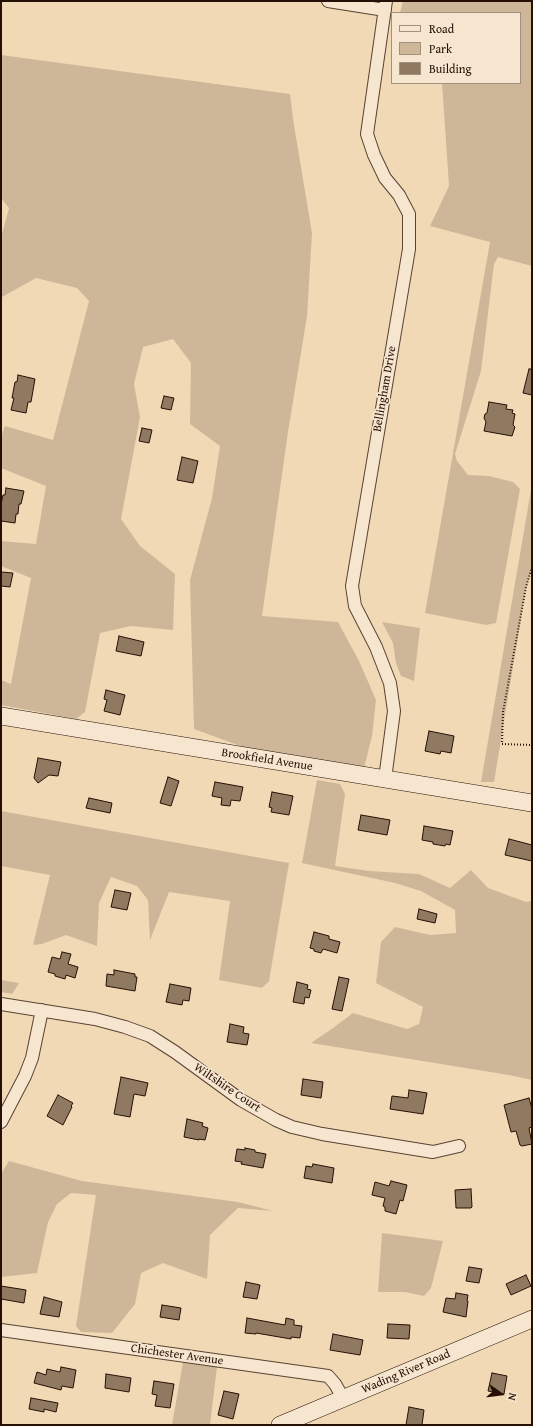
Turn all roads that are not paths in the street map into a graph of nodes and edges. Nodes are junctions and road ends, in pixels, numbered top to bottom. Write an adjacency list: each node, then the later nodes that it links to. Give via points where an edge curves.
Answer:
1 (328, 1): 2 (street)
2 (385, 6): 4 (street, Bellingham Drive, via 366,134 385,178 399,194 409,214 409,249 352,586 355,606 376,646 390,684 394,711)
3 (1, 716): 4 (main road, Brookfield Avenue)
4 (385, 779): 5 (main road, Brookfield Avenue)
5 (532, 803)
6 (1, 1004): 7 (street, Wiltshire Court)
7 (42, 1010): 8 (street, via 32,1058); 9 (street, Wiltshire Court, via 95,1019 150,1036 241,1100 292,1127 433,1152)
8 (1, 1122)
9 (458, 1146)
10 (532, 1319): 12 (main road, Wading River Road)
11 (1, 1330): 12 (street, Chichester Avenue, via 328,1376)
12 (342, 1398): 13 (main road, Wading River Road)
13 (280, 1425)

